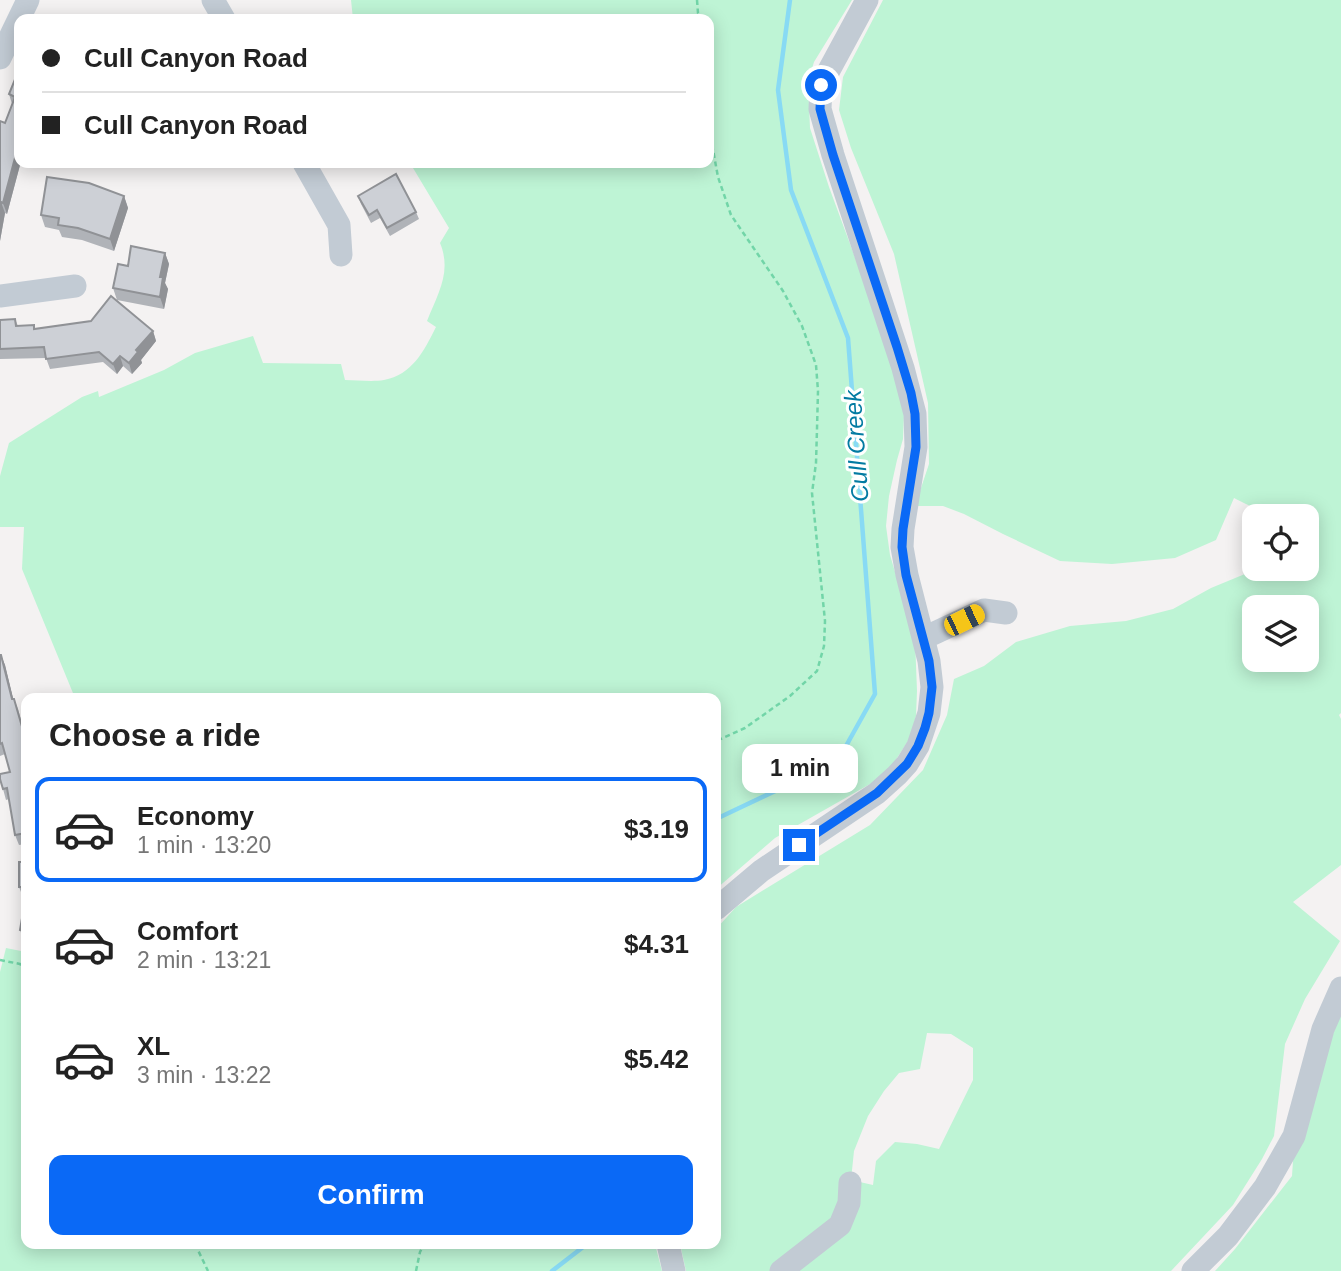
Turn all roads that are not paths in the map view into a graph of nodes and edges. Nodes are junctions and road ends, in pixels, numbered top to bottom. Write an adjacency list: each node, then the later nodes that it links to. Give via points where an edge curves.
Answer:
1 (867, 0): 9 (street, via 821,85 820,109 911,393 916,447 902,547)
2 (14, 29): 3 (street)
3 (0, 58)
4 (307, 168): 5 (street, via 340,225)
5 (341, 255)
6 (75, 286): 7 (street)
7 (0, 296)
8 (1006, 613): 9 (street, via 984,610)
9 (924, 638): 10 (street, via 931,701 918,746 907,764 877,793 761,871)
10 (721, 905)
11 (1341, 988): 16 (street, via 1323,1029 1294,1136 1265,1187 1228,1236)
12 (850, 1183): 15 (street, via 841,1225)
13 (669, 1249): 14 (street)
14 (674, 1271)
15 (781, 1271)
16 (1193, 1271)

